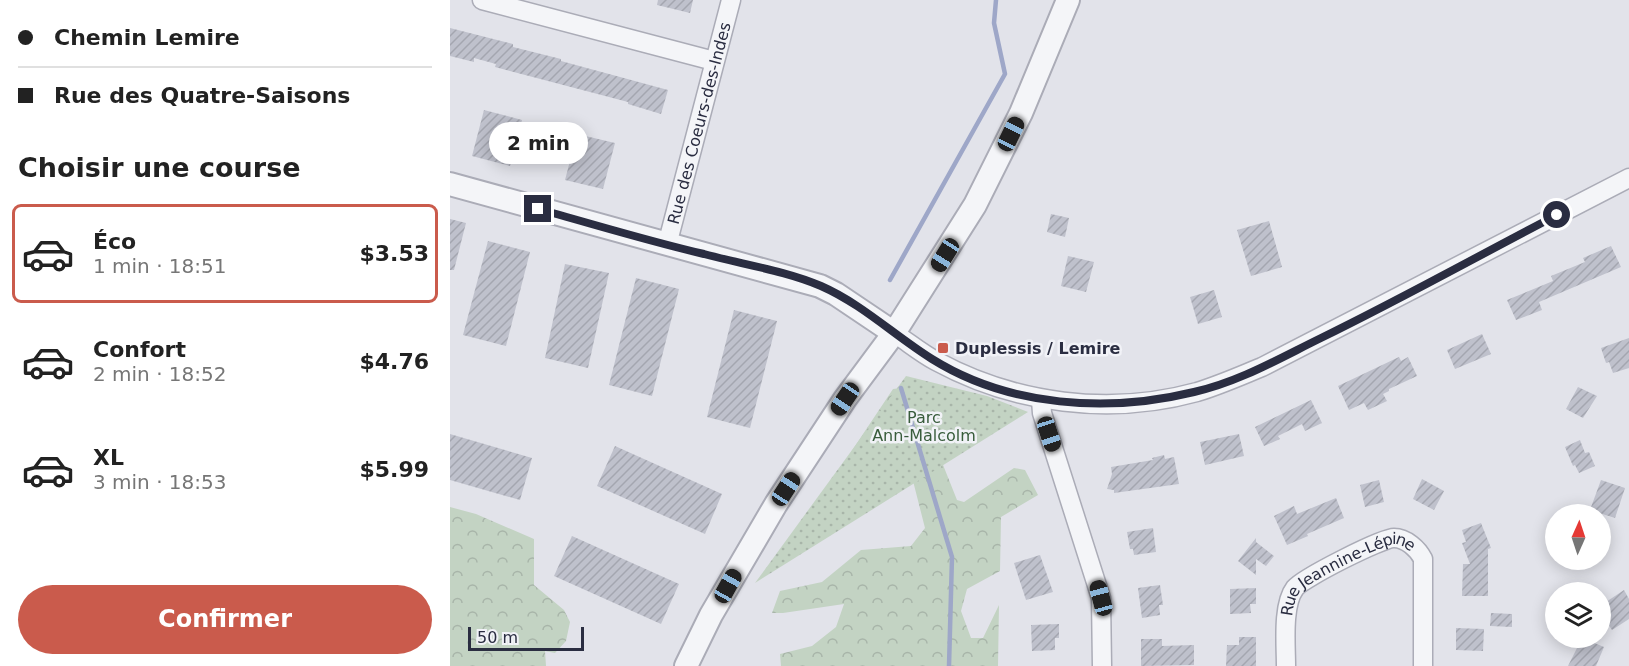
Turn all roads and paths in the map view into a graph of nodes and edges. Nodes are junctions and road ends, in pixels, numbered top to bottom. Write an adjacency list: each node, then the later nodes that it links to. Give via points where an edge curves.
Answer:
1 (482, 0): 4 (street)
2 (730, 0): 4 (street, Rue des Coeurs-des-Indes)
3 (1068, 0): 8 (street, via 1021,113 975,205)
4 (714, 61): 7 (street, Rue des Coeurs-des-Indes)
5 (1629, 178): 9 (street, via 1336,331 1222,384 1128,403)
6 (450, 184): 7 (street)
7 (667, 245): 8 (street, via 820,286)
8 (894, 333): 9 (street, via 959,373); 10 (street, via 776,504)
9 (1041, 400): 11 (street, via 1101,598)
10 (686, 666)
11 (1102, 666)
12 (1286, 666): 13 (street, Rue Jeannine-Lépine, via 1288,607 1296,587 1375,544 1397,538 1423,559)
13 (1423, 666)

